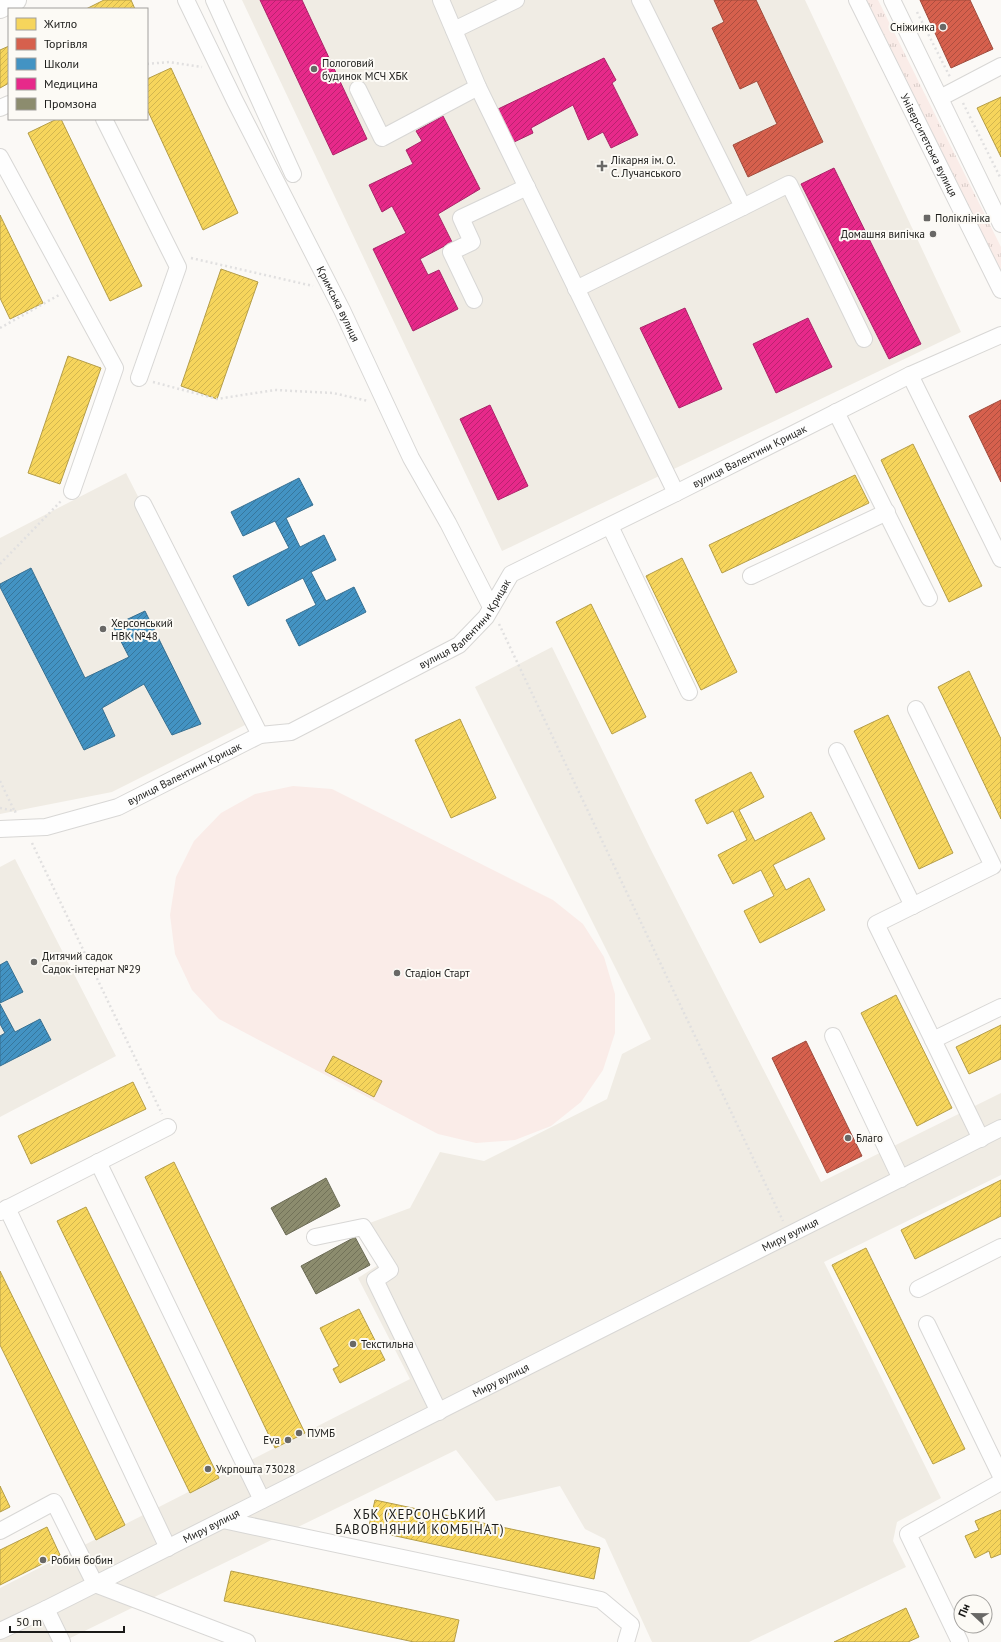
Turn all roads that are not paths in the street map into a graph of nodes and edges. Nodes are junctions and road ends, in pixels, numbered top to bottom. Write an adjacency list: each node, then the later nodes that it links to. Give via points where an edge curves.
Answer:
1 (16, 0): 9 (main road)
2 (186, 0): 37 (street, Кримська вулиця, via 331,290 411,458)
3 (214, 0): 17 (street)
4 (441, 0): 10 (street)
5 (516, 0): 10 (street)
6 (640, 0): 19 (street)
7 (857, 0): 22 (street, Університетська вулиця)
8 (892, 0): 14 (street)
9 (0, 8)
10 (454, 30): 12 (street)
11 (1001, 66): 14 (street)
12 (478, 87): 13 (street, via 382,138); 18 (street)
13 (358, 89)
14 (940, 98): 20 (street)
15 (104, 120): 27 (street, via 178,267)
16 (0, 157): 29 (street, via 115,368)
17 (293, 174)
18 (527, 187): 21 (street); 23 (street, via 461,218 472,242 451,252)
19 (743, 207): 21 (street); 25 (street, via 789,184)
20 (1001, 224)
21 (576, 289): 30 (street)
22 (1001, 290)
23 (474, 300)
24 (1001, 335): 26 (street, вулиця Валентини Крицак)
25 (864, 339)
26 (910, 375): 28 (street, вулиця Валентини Крицак); 34 (street)
27 (139, 378)
28 (836, 412): 30 (street, вулиця Валентини Крицак); 32 (street)
29 (72, 491)
30 (676, 493): 33 (street, вулиця Валентини Крицак)
31 (143, 504): 40 (street)
32 (887, 512): 35 (street); 36 (street)
33 (610, 526): 37 (street, вулиця Валентини Крицак, via 511,574); 38 (street)
34 (1001, 559)
35 (751, 576)
36 (929, 598)
37 (491, 607): 40 (street, вулиця Валентини Крицак, via 486,617 459,645 291,732)
38 (689, 692)
39 (916, 709): 43 (street, via 993,866)
40 (260, 735): 42 (street, вулиця Валентини Крицак, via 118,807 46,827)
41 (837, 751): 43 (street)
42 (0, 829)
43 (913, 906): 46 (street, via 876,924)
44 (1001, 1007): 46 (street)
45 (833, 1036): 51 (street)
46 (934, 1040): 49 (street)
47 (168, 1127): 50 (street)
48 (1001, 1128): 49 (street, Миру вулиця)
49 (981, 1139): 51 (street, Миру вулиця)
50 (98, 1162): 52 (street); 60 (street)
51 (901, 1179): 57 (street, Миру вулиця)
52 (3, 1210): 63 (street)
53 (315, 1237): 57 (street, via 363,1227 390,1270 375,1280)
54 (1001, 1247): 55 (street)
55 (918, 1289)
56 (927, 1324): 58 (street)
57 (439, 1412): 60 (street, Миру вулиця)
58 (1001, 1476)
59 (1001, 1482): 70 (street, via 908,1534)
60 (262, 1500): 61 (street, Миру вулиця)
61 (223, 1520): 63 (street, Миру вулиця); 69 (street, via 601,1600 631,1625)
62 (0, 1531): 64 (street, via 54,1502)
63 (168, 1548): 64 (street, Миру вулиця)
64 (95, 1584): 65 (street, Миру вулиця); 68 (street)
65 (46, 1609): 66 (street, Миру вулиця); 67 (street)
66 (0, 1631)
67 (62, 1642)
68 (247, 1642)
69 (626, 1642)
70 (960, 1642)

